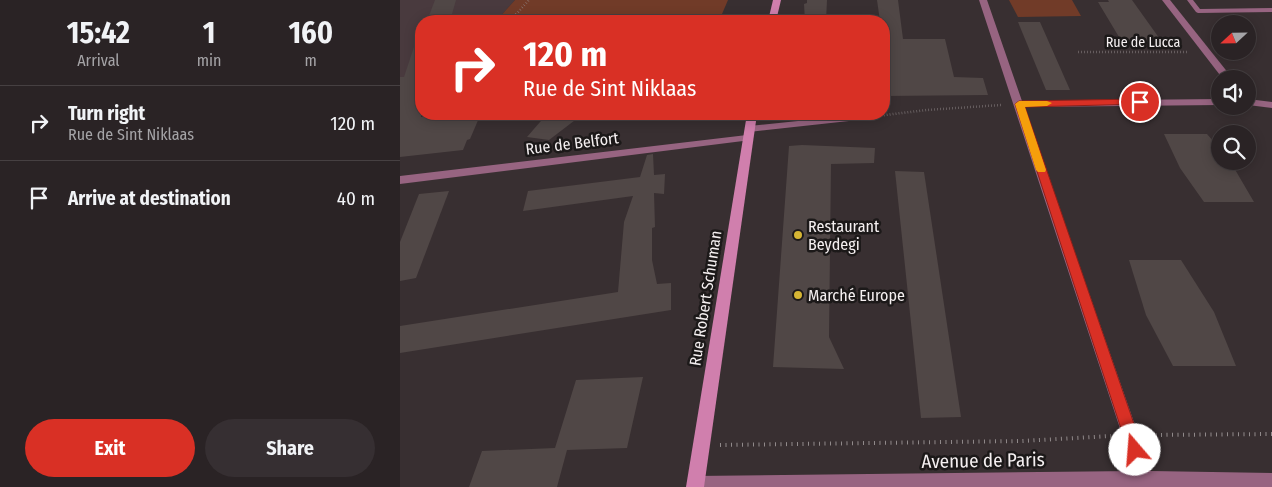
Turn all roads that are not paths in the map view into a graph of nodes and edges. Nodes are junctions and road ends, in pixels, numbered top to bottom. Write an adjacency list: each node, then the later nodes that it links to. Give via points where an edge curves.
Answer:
1 (777, 0): 6 (street)
2 (983, 0): 10 (street)
3 (1166, 0): 7 (street)
4 (1190, 0): 5 (lane, via 1198,10)
5 (1272, 10)
6 (773, 15)
7 (1221, 70)
8 (1211, 102): 10 (street)
9 (1256, 103): 11 (street)
10 (1019, 104): 16 (street)
11 (1272, 105)
12 (751, 120): 14 (street, Rue Robert Schuman)
13 (839, 120): 14 (lane)
14 (748, 134): 15 (street, Rue de Belfort); 18 (street, Rue Robert Schuman)
15 (400, 180)
16 (1145, 479): 17 (street, Avenue de Paris); 18 (street, Avenue de Paris)
17 (1272, 481)
18 (695, 486)

